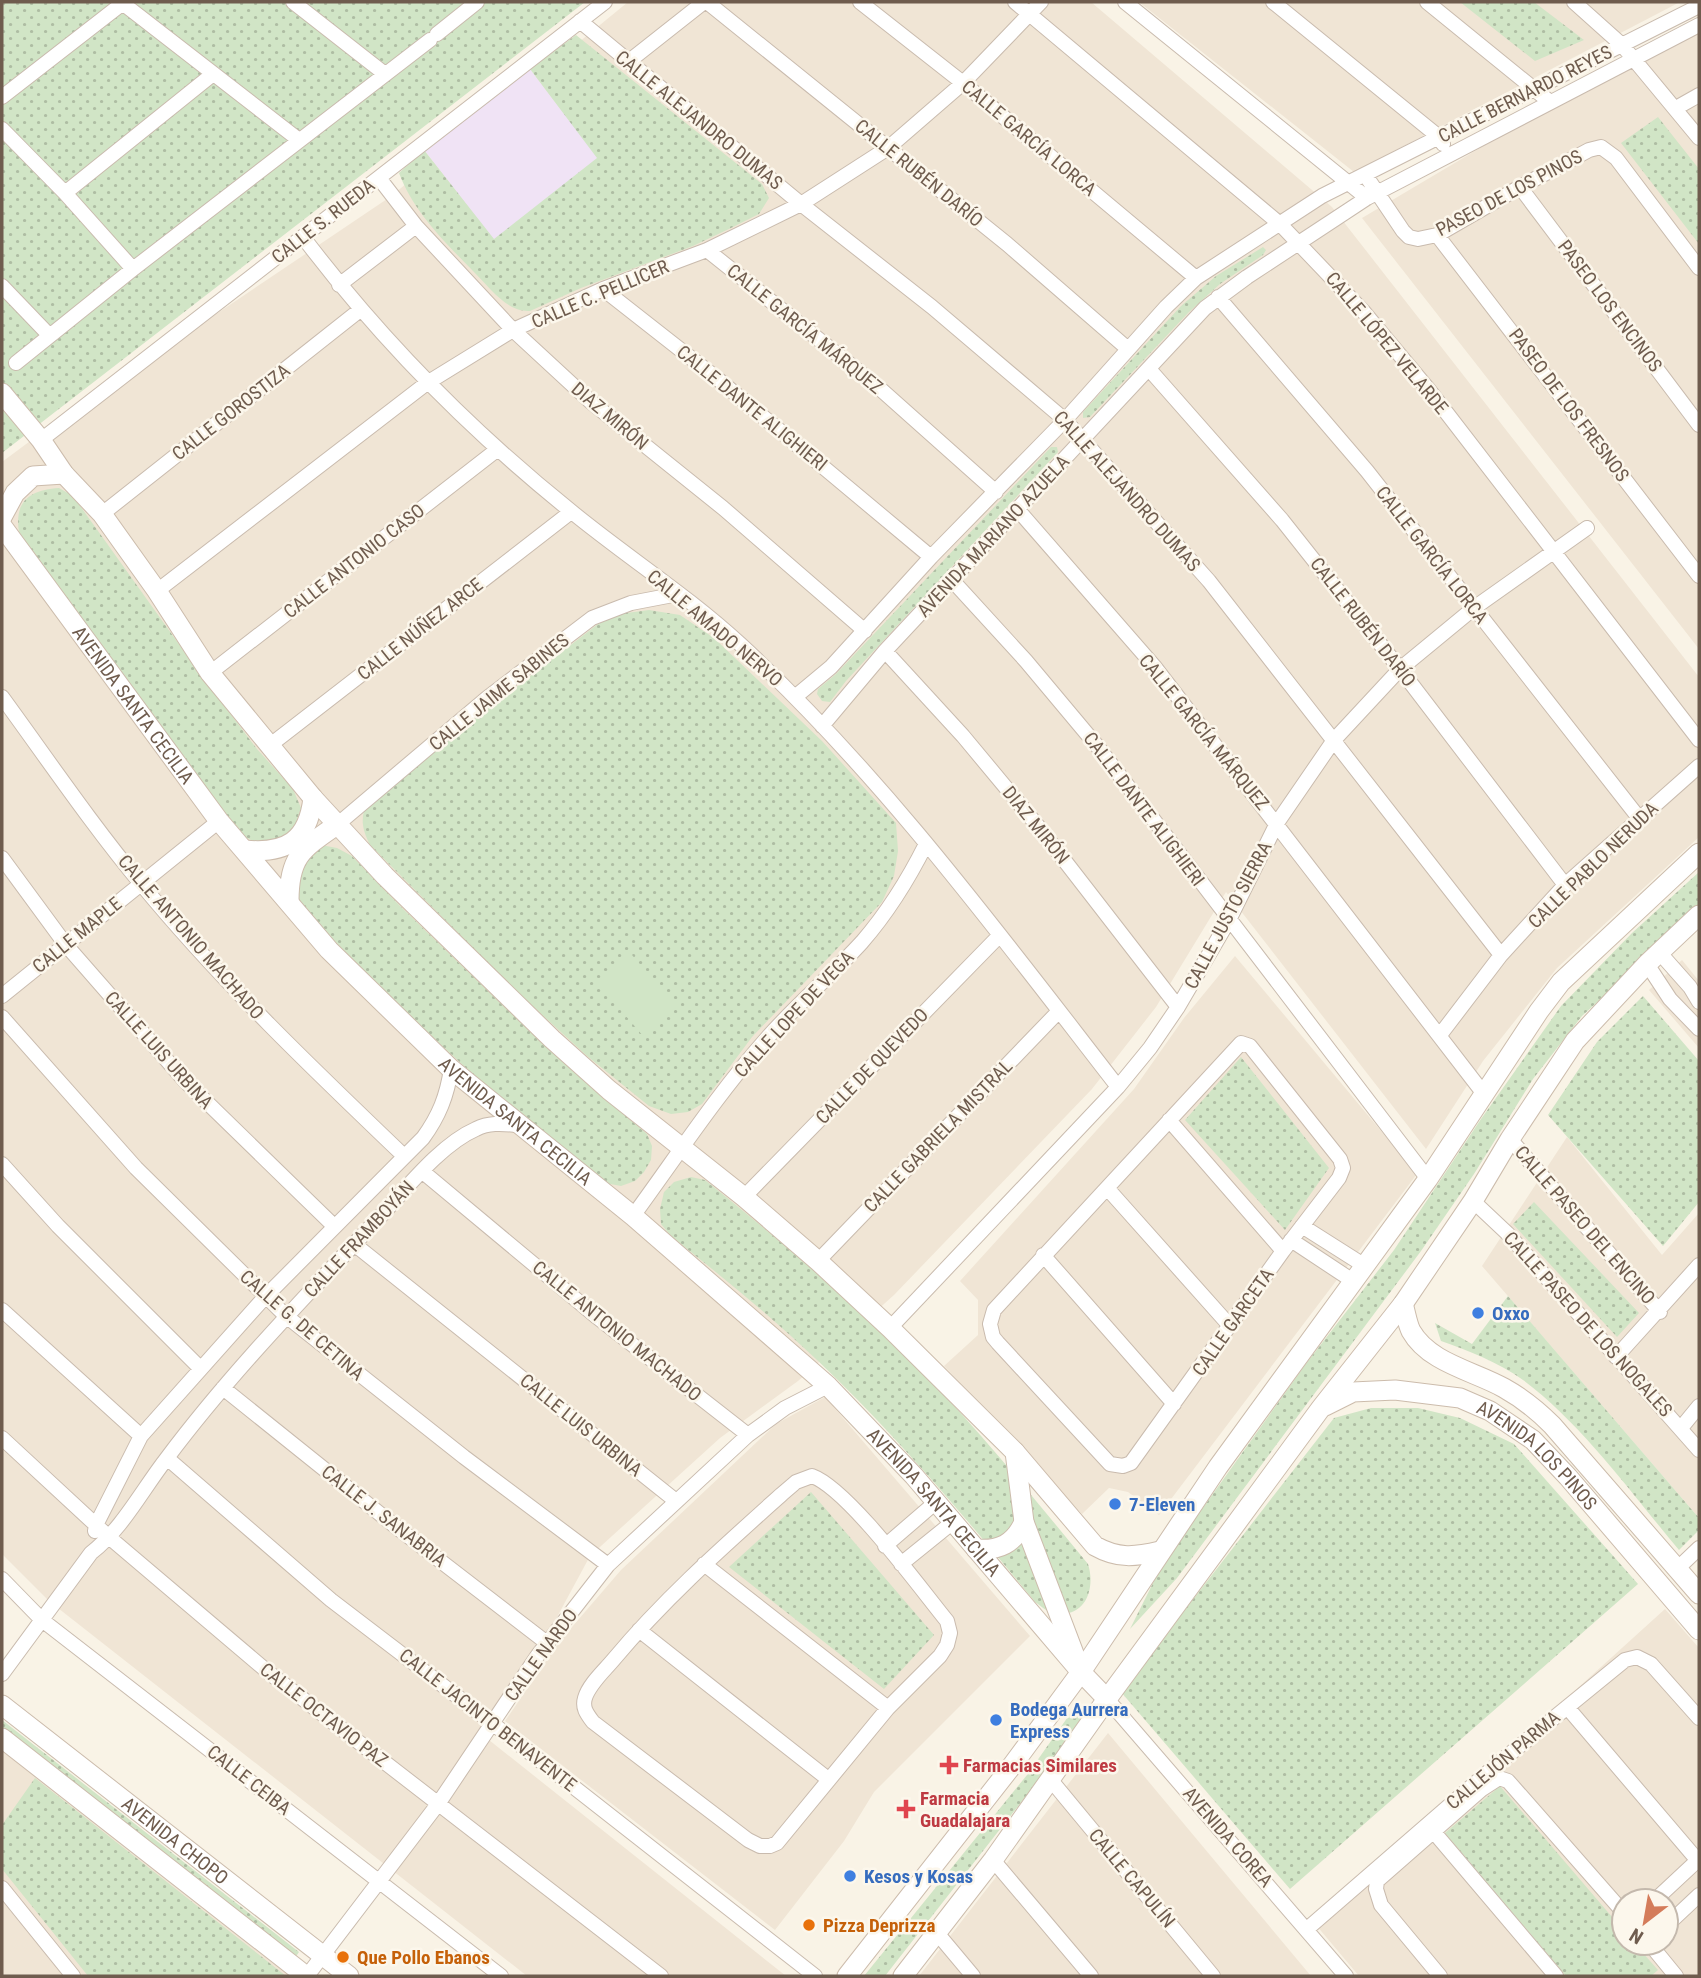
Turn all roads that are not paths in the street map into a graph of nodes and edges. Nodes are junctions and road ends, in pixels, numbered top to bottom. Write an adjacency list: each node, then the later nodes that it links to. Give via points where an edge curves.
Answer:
1 (122, 2): 20 (street); 25 (street)
2 (293, 2): 21 (street)
3 (475, 2): 21 (street)
4 (605, 2): 15 (street, CALLE S. RUEDA)
5 (705, 2): 19 (street); 32 (street, CALLE RUBÉN DARÍO)
6 (860, 2): 22 (street, CALLE GARCÍA LORCA)
7 (1015, 2): 14 (street, CALLE LÓPEZ VELARDE)
8 (1041, 2): 14 (street, CALLE C. PELLICER)
9 (1125, 2): 36 (street)
10 (1273, 2): 29 (street)
11 (1427, 2): 23 (street)
12 (1574, 2): 17 (street)
13 (1699, 6): 17 (street, CALLE BERNARDO REYES)
14 (1030, 14): 22 (street, CALLE C. PELLICER); 41 (street, CALLE LÓPEZ VELARDE)
15 (580, 21): 19 (street, CALLE ALEJANDRO DUMAS); 35 (street, CALLE S. RUEDA)
16 (1699, 25): 18 (street, CALLE BERNARDO REYES)
17 (1622, 45): 18 (street); 23 (street, CALLE BERNARDO REYES)
18 (1635, 58): 26 (street, CALLE BERNARDO REYES); 27 (street)
19 (628, 62): 40 (street, CALLE ALEJANDRO DUMAS)
20 (213, 74): 31 (street); 38 (street)
21 (385, 74): 31 (street)
22 (963, 83): 32 (street, CALLE C. PELLICER); 49 (street, CALLE GARCÍA LORCA)
23 (1534, 88): 26 (street); 29 (street, CALLE BERNARDO REYES)
24 (1699, 95): 27 (street)
25 (2, 97)
26 (1550, 102): 33 (street, CALLE BERNARDO REYES)
27 (1676, 108): 30 (street)
28 (2, 129): 38 (street)
29 (1439, 137): 33 (street); 34 (street, CALLE BERNARDO REYES)
30 (1699, 138)
31 (299, 140): 48 (street)
32 (888, 148): 40 (street, CALLE C. PELLICER); 57 (street, CALLE RUBÉN DARÍO)
33 (1450, 154): 39 (street, CALLE BERNARDO REYES)
34 (1366, 176): 36 (street, CALLE BERNARDO REYES); 39 (street, PASEO DE LOS PINOS)
35 (379, 178): 42 (street, DIAZ MIRÓN); 44 (street, CALLE S. RUEDA)
36 (1351, 183): 39 (street); 41 (street, AVENIDA MARIANO AZUELA)
37 (1520, 187): 43 (street, PASEO DE LOS PINOS); 47 (street, PASEO DE LOS PINOS, via 1601,147 1616,158); 63 (street, PASEO LOS ENCINOS)
38 (65, 193): 48 (street)
39 (1372, 195): 43 (street, PASEO DE LOS PINOS, via 1409,237); 45 (street, AVENIDA MARIANO AZUELA)
40 (801, 204): 46 (street, CALLE C. PELLICER); 62 (street, CALLE ALEJANDRO DUMAS)
41 (1280, 224): 45 (street, CALLE LÓPEZ VELARDE); 49 (street, AVENIDA MARIANO AZUELA)
42 (415, 226): 50 (street); 55 (street, DIAZ MIRÓN)
43 (1437, 234): 77 (street, PASEO DE LOS FRESNOS)
44 (303, 237): 50 (street, CALLE AMADO NERVO); 65 (street, CALLE S. RUEDA)
45 (1299, 243): 53 (street, AVENIDA MARIANO AZUELA); 75 (street, CALLE LÓPEZ VELARDE, via 1429,390)
46 (708, 250): 52 (street, CALLE C. PELLICER); 68 (street, CALLE GARCÍA MÁRQUEZ, via 877,386)
47 (1699, 268)
48 (133, 269): 56 (street)
49 (1196, 278): 57 (street, AVENIDA MARIANO AZUELA)
50 (339, 285): 54 (street, CALLE AMADO NERVO)
51 (2, 286): 56 (street)
52 (603, 289): 55 (street, CALLE C. PELLICER); 76 (street, CALLE DANTE ALIGHIERI)
53 (1218, 298): 59 (street, AVENIDA MARIANO AZUELA); 81 (street, CALLE GARCÍA LORCA, via 1367,471)
54 (360, 310): 60 (street, CALLE AMADO NERVO); 71 (street, CALLE GOROSTIZA)
55 (513, 330): 60 (street, CALLE C. PELLICER); 82 (street, DIAZ MIRÓN, via 591,402)
56 (49, 335): 58 (street)
57 (1128, 349): 62 (street, AVENIDA MARIANO AZUELA)
58 (16, 363)
59 (1149, 369): 64 (street, AVENIDA MARIANO AZUELA); 84 (street, CALLE RUBÉN DARÍO, via 1282,520)
60 (427, 383): 66 (street, CALLE AMADO NERVO); 79 (street, CALLE C. PELLICER)
61 (2, 393): 65 (street)
62 (1065, 420): 64 (street, CALLE ALEJANDRO DUMAS); 68 (street, AVENIDA MARIANO AZUELA)
63 (1699, 425)
64 (1083, 439): 69 (street, AVENIDA MARIANO AZUELA); 89 (street, CALLE ALEJANDRO DUMAS, via 1209,581)
65 (41, 440): 67 (street)
66 (498, 449): 70 (street, CALLE AMADO NERVO); 85 (street, CALLE ANTONIO CASO)
67 (64, 474): 71 (street); 72 (street, via 33,476 15,493)
68 (996, 492): 76 (street, AVENIDA MARIANO AZUELA)
69 (1018, 510): 78 (street, AVENIDA MARIANO AZUELA); 96 (street, CALLE GARCÍA MÁRQUEZ, via 1154,666)
70 (571, 512): 80 (street, CALLE AMADO NERVO); 91 (street, CALLE NÚÑEZ ARCE)
71 (102, 514): 79 (street)
72 (2, 517)
73 (2, 526): 95 (street, AVENIDA SANTA CECILIA)
74 (1587, 528): 75 (street, CALLE JUSTO SIERRA)
75 (1553, 553): 81 (street, CALLE JUSTO SIERRA); 90 (street, CALLE LÓPEZ VELARDE)
76 (931, 557): 82 (street, AVENIDA MARIANO AZUELA)
77 (1699, 576)
78 (952, 580): 83 (street, AVENIDA MARIANO AZUELA); 106 (street, CALLE DANTE ALIGHIERI, via 1098,747)
79 (157, 591): 85 (street)
80 (678, 594): 87 (street, CALLE AMADO NERVO, via 738,642); 97 (street, CALLE JAIME SABINES, via 631,603 592,618)
81 (1474, 608): 84 (street, CALLE JUSTO SIERRA); 94 (street, CALLE GARCÍA LORCA)
82 (865, 631): 87 (street, AVENIDA MARIANO AZUELA)
83 (885, 651): 88 (street, AVENIDA MARIANO AZUELA); 113 (street, DIAZ MIRÓN, via 1037,825)
84 (1400, 669): 89 (street, CALLE JUSTO SIERRA); 103 (street, CALLE RUBÉN DARÍO)
85 (210, 673): 91 (street)
86 (2, 697): 102 (street, CALLE ANTONIO MACHADO)
87 (795, 697): 88 (street, CALLE AMADO NERVO)
88 (822, 726): 98 (street, CALLE AMADO NERVO)
89 (1334, 740): 96 (street, CALLE JUSTO SIERRA); 109 (street, CALLE ALEJANDRO DUMAS)
90 (1699, 740)
91 (269, 746): 93 (street)
92 (1699, 766): 94 (street, CALLE PABLO NERUDA)
93 (313, 798): 97 (street); 99 (street, via 307,822 292,843 271,852)
94 (1639, 818): 103 (street, CALLE PABLO NERUDA)
95 (219, 821): 99 (street, AVENIDA SANTA CECILIA); 102 (street, CALLE MAPLE)
96 (1277, 823): 106 (street, CALLE JUSTO SIERRA); 117 (street, CALLE GARCÍA MÁRQUEZ)
97 (338, 824): 104 (street, via 296,859 289,875); 124 (street, via 552,1039)
98 (926, 844): 107 (street, CALLE AMADO NERVO); 124 (street, CALLE LOPE DE VEGA, via 882,918 768,1036)
99 (244, 850): 104 (street, AVENIDA SANTA CECILIA)
100 (1699, 853): 120 (street, via 1561,982)
101 (2, 858): 108 (street, CALLE LUIS URBINA)
102 (140, 884): 108 (street, CALLE MAPLE); 125 (street, CALLE ANTONIO MACHADO, via 238,993)
103 (1565, 885): 109 (street, CALLE PABLO NERUDA)
104 (289, 901): 118 (street, AVENIDA SANTA CECILIA, via 329,950)
105 (1699, 915): 110 (street)
106 (1229, 920): 113 (street, CALLE JUSTO SIERRA); 128 (street, CALLE DANTE ALIGHIERI)
107 (1000, 935): 114 (street, CALLE AMADO NERVO); 130 (street, CALLE DE QUEVEDO)
108 (66, 945): 111 (street, CALLE MAPLE); 133 (street, CALLE LUIS URBINA, via 185,1082)
109 (1501, 955): 117 (street, CALLE PABLO NERUDA)
110 (1653, 958): 112 (street, via 1690,987); 116 (street, via 1670,999); 123 (street, via 1574,1041)
111 (2, 996)
112 (1699, 1002)
113 (1178, 1007): 119 (street, CALLE JUSTO SIERRA)
114 (1059, 1012): 119 (street, CALLE AMADO NERVO); 138 (street, CALLE GABRIELA MISTRAL)
115 (2, 1017): 141 (street, CALLE G. DE CETINA, via 136,1168)
116 (1699, 1029)
117 (1440, 1035): 120 (street, CALLE GARCÍA MÁRQUEZ)
118 (451, 1069): 122 (street, AVENIDA SANTA CECILIA); 125 (street, CALLE FRAMBOYÁN, via 434,1123)
119 (1118, 1087): 147 (street, CALLE JUSTO SIERRA)
120 (1484, 1094): 128 (street)
121 (1168, 1120): 129 (street); 134 (street, CALLE GARCETA, via 1241,1043 1250,1046 1343,1168); 136 (street)
122 (518, 1125): 127 (street, CALLE FRAMBOYÁN, via 476,1128); 132 (street, AVENIDA SANTA CECILIA)
123 (1510, 1139): 131 (street); 144 (street, CALLE PASEO DEL ENCINO)
124 (682, 1148): 130 (street); 132 (street, CALLE LOPE DE VEGA)
125 (404, 1156): 133 (street, CALLE FRAMBOYÁN)
126 (2, 1164): 149 (street)
127 (423, 1172): 135 (street, CALLE FRAMBOYÁN); 158 (street, CALLE ANTONIO MACHADO)
128 (1428, 1179): 140 (street)
129 (1107, 1188): 137 (street); 146 (street)
130 (744, 1198): 138 (street)
131 (1473, 1201): 142 (street); 148 (street, CALLE PASEO DE LOS NOGALES)
132 (633, 1216): 150 (street, AVENIDA SANTA CECILIA)
133 (334, 1226): 141 (street, CALLE FRAMBOYÁN)
134 (1303, 1226): 136 (street, CALLE GARCETA); 140 (street)
135 (355, 1244): 145 (street, CALLE FRAMBOYÁN); 164 (street, CALLE LUIS URBINA)
136 (1287, 1245): 140 (street); 146 (street, CALLE GARCETA)
137 (1043, 1255): 153 (street); 153 (street, CALLE GARCETA, via 994,1310 993,1337 1110,1464 1131,1463)
138 (818, 1261): 147 (street)
139 (1699, 1265): 144 (street)
140 (1359, 1274): 173 (street)
141 (265, 1297): 145 (street, CALLE G. DE CETINA); 149 (street, CALLE FRAMBOYÁN)
142 (1404, 1304): 151 (street, AVENIDA LOS PINOS, via 1410,1330 1422,1346); 155 (street)
143 (2, 1310): 159 (street)
144 (1660, 1312): 148 (street)
145 (286, 1317): 152 (street, CALLE FRAMBOYÁN); 177 (street, CALLE G. DE CETINA)
146 (1230, 1326): 153 (street, CALLE GARCETA)
147 (890, 1328): 162 (street)
148 (1616, 1357): 157 (street, CALLE PASEO DE LOS NOGALES)
149 (200, 1368): 159 (street, CALLE FRAMBOYÁN)
150 (828, 1386): 158 (street, CALLE NARDO, via 785,1408); 165 (street, AVENIDA SANTA CECILIA)
151 (1503, 1387): 156 (street); 178 (street, AVENIDA LOS PINOS, via 1552,1425)
152 (223, 1388): 163 (street, CALLE FRAMBOYÁN); 184 (street, CALLE J. SANABRIA)
153 (1174, 1404)
154 (1699, 1406): 157 (street)
155 (1321, 1408): 156 (street, AVENIDA LOS PINOS, via 1353,1392 1395,1390 1460,1398); 187 (street)
156 (1490, 1412): 183 (street, AVENIDA LOS PINOS, via 1533,1440)
157 (1681, 1428): 161 (street, CALLE PASEO DE LOS NOGALES)
158 (748, 1435): 164 (street, CALLE NARDO)
159 (141, 1436): 168 (street, CALLE FRAMBOYÁN)
160 (2, 1438): 168 (street, CALLE OCTAVIO PAZ)
161 (1699, 1450)
162 (1015, 1452): 167 (street); 173 (street, via 1095,1546 1122,1557)
163 (167, 1458): 169 (street, CALLE FRAMBOYÁN); 192 (street, CALLE JACINTO BENAVENTE, via 331,1600)
164 (676, 1501): 177 (street, CALLE NARDO)
165 (936, 1502): 166 (street, AVENIDA SANTA CECILIA); 170 (street)
166 (953, 1522): 172 (street, AVENIDA SANTA CECILIA); 176 (street)
167 (1024, 1522): 172 (street, via 1019,1533 1000,1548); 185 (street)
168 (96, 1525): 169 (street, CALLE OCTAVIO PAZ); 174 (street, CALLE FRAMBOYÁN)
169 (110, 1538): 174 (street, CALLE FRAMBOYÁN); 196 (street, CALLE OCTAVIO PAZ, via 268,1672)
170 (886, 1546): 175 (street, via 830,1485 812,1476 796,1482); 176 (street)
171 (1699, 1548): 178 (street)
172 (976, 1549): 185 (street, AVENIDA SANTA CECILIA)
173 (1160, 1551): 185 (street)
174 (91, 1553): 181 (street, CALLE FRAMBOYÁN)
175 (704, 1563): 182 (street); 190 (street)
176 (901, 1564): 190 (street, via 947,1621 950,1633 940,1656)
177 (608, 1565): 184 (street, CALLE NARDO)
178 (1677, 1569): 180 (street, AVENIDA LOS PINOS)
179 (2, 1579): 181 (street, CALLE CEIBA)
180 (1699, 1594)
181 (42, 1620): 186 (street, CALLE FRAMBOYÁN); 200 (street, CALLE CEIBA)
182 (639, 1630): 194 (street); 194 (street, via 585,1698 585,1710 593,1721 760,1846 777,1843)
183 (1699, 1630)
184 (547, 1643): 192 (street, CALLE NARDO)
185 (1080, 1672): 187 (street, AVENIDA SANTA CECILIA); 217 (street)
186 (2, 1674)
187 (1107, 1699): 195 (street); 206 (street, AVENIDA COREA)
188 (2, 1705): 208 (street, AVENIDA CHOPO)
189 (1567, 1707): 191 (street, CALLEJÓN PARMA, via 1625,1660 1637,1657 1651,1664); 199 (street); 206 (street, CALLEJÓN PARMA)
190 (888, 1708): 194 (street)
191 (1699, 1718)
192 (492, 1723): 196 (street, CALLE NARDO); 216 (street, CALLE JACINTO BENAVENTE)
193 (2, 1738): 212 (street, AVENIDA CHOPO)
194 (828, 1779)
195 (1050, 1780): 198 (street); 221 (street, CALLE CAPULÍN)
196 (438, 1804): 200 (street, CALLE NARDO); 215 (street, CALLE OCTAVIO PAZ)
197 (1433, 1831): 204 (street, via 1490,1782 1503,1777); 223 (street, via 1380,1878 1376,1889 1381,1905); 224 (street)
198 (993, 1860): 207 (street); 220 (street)
199 (1699, 1861): 201 (street)
200 (379, 1881): 208 (street, CALLE NARDO); 214 (street, CALLE CEIBA)
201 (1670, 1887)
202 (2, 1888): 211 (street)
203 (1699, 1895): 205 (street)
204 (1610, 1897)
205 (1680, 1913)
206 (1307, 1929): 222 (street, AVENIDA COREA)
207 (937, 1933): 218 (street); 219 (street)
208 (323, 1956): 212 (street, CALLE NARDO); 213 (street, AVENIDA CHOPO)
209 (1660, 1957): 210 (street)
210 (1673, 1975)
211 (73, 1976)
212 (307, 1976)
213 (349, 1976)
214 (501, 1976)
215 (661, 1976)
216 (815, 1976)
217 (847, 1976)
218 (903, 1976)
219 (973, 1976)
220 (1091, 1976)
221 (1213, 1976)
222 (1346, 1976)
223 (1440, 1976)
224 (1556, 1976)

